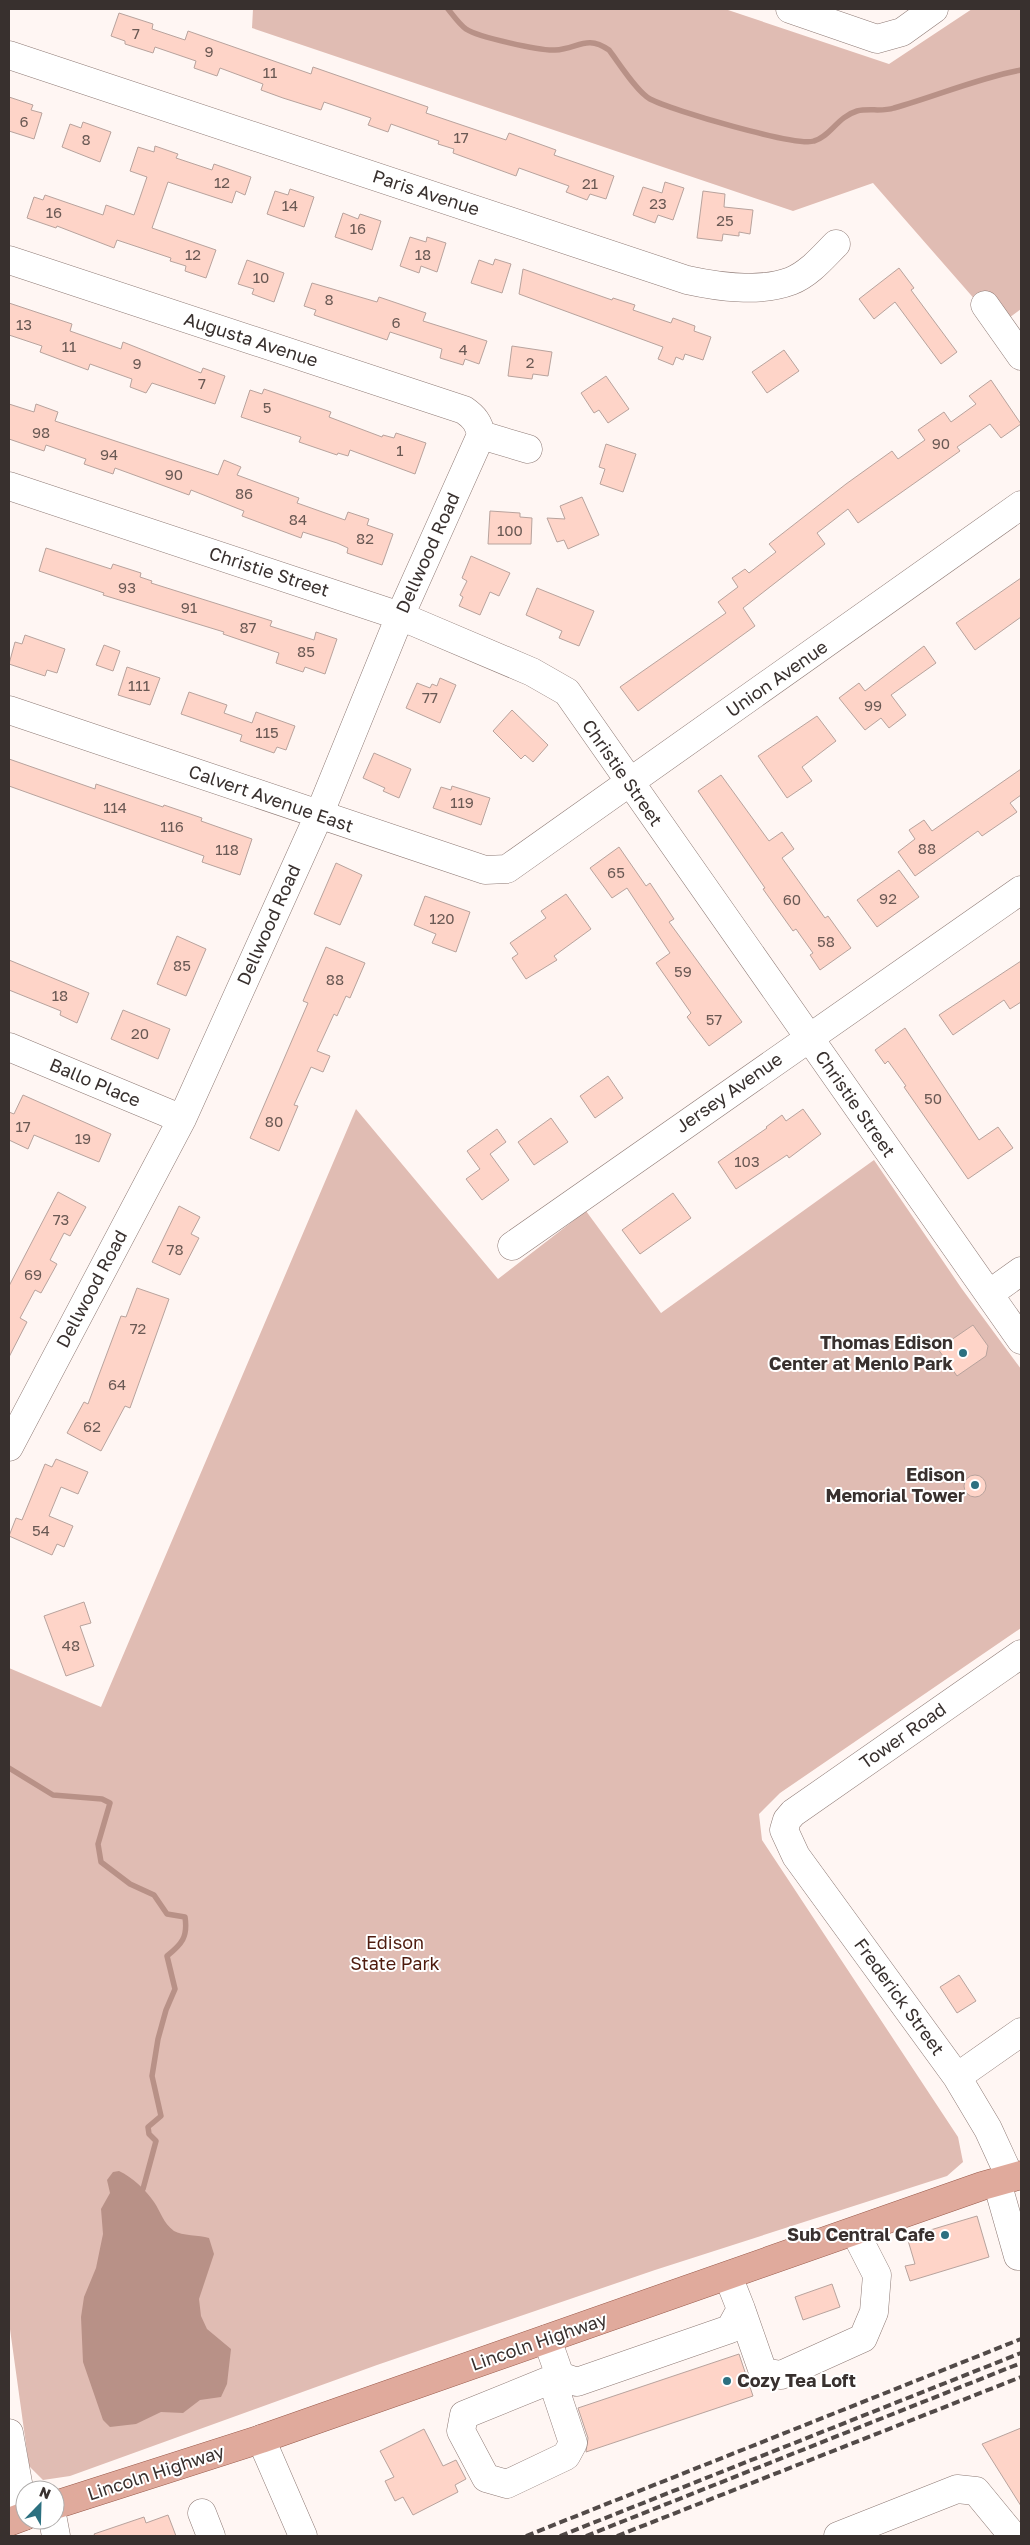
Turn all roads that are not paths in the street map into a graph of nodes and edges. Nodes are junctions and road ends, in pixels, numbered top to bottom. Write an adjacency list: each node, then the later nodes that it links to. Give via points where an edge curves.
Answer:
1 (790, 9): 2 (street, via 877,39 902,32)
2 (930, 11)
3 (9, 55): 4 (street, Paris Avenue, via 687,280 737,287 777,285 792,280 818,263)
4 (836, 244)
5 (9, 260): 8 (street, Augusta Avenue, via 464,410 479,425)
6 (985, 305): 7 (street)
7 (1021, 356)
8 (481, 435): 9 (street); 12 (street, Dellwood Road)
9 (528, 449)
10 (9, 486): 12 (street, Christie Street)
11 (1021, 504): 14 (street, Union Avenue)
12 (400, 616): 14 (street, Christie Street, via 567,692); 15 (street, Dellwood Road)
13 (9, 710): 15 (street, Calvert Avenue East)
14 (630, 783): 16 (street, Union Avenue); 18 (street, Christie Street)
15 (319, 815): 16 (street, Calvert Avenue East, via 485,870 507,869); 20 (street, Dellwood Road)
16 (532, 853)
17 (1021, 890): 18 (street, Jersey Avenue)
18 (809, 1037): 21 (street, Jersey Avenue); 23 (street, Christie Street)
19 (9, 1047): 20 (street, Ballo Place)
20 (182, 1119): 25 (street, Dellwood Road)
21 (512, 1246)
22 (1021, 1271): 23 (street)
23 (989, 1294): 24 (street, Christie Street)
24 (1021, 1340)
25 (9, 1447)
26 (1021, 1654): 27 (street, Tower Road)
27 (787, 1820): 29 (street, Frederick Street, via 784,1830 796,1856)
28 (1021, 2032): 29 (street)
29 (957, 2077): 30 (street, Frederick Street, via 988,2129)
30 (1009, 2178): 31 (main road, Lincoln Highway); 32 (street, Frederick Street, via 1018,2256)
31 (855, 2232): 33 (main road, Lincoln Highway); 34 (street, via 877,2275 874,2312 863,2338 781,2375 764,2372)
32 (1021, 2255)
33 (728, 2276): 34 (street); 35 (main road, Lincoln Highway)
34 (741, 2309): 35 (street, via 730,2329 577,2382 556,2378)
35 (547, 2339): 37 (main road, Lincoln Highway)
36 (9, 2433): 38 (street)
37 (261, 2439): 39 (main road, Lincoln Highway); 40 (street)
38 (15, 2493)
39 (65, 2502)
40 (303, 2536)
41 (838, 2536): 42 (street, via 957,2489 976,2491)
42 (1013, 2536)

